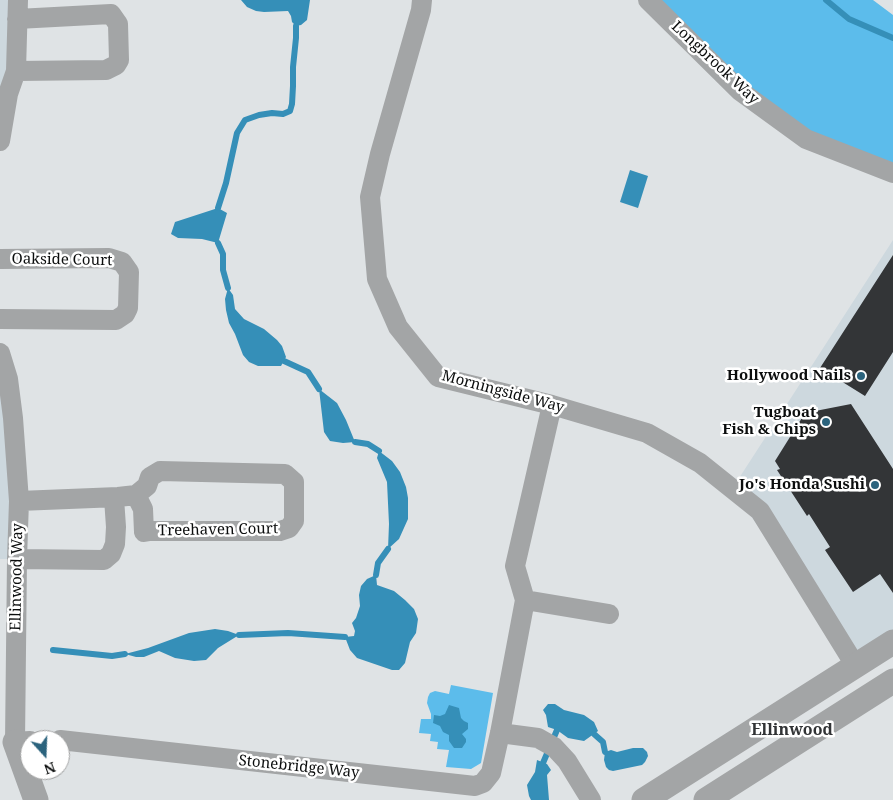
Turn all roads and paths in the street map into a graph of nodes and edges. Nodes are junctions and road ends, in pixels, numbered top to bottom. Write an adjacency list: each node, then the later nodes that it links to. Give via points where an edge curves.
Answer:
1 (422, 0): 10 (street, Morningside Way, via 370,197 377,279 398,327 438,377)
2 (648, 0): 6 (street, Longbrook Way, via 740,91 806,139)
3 (17, 9): 4 (street); 4 (street, via 111,14 118,24 119,60 106,70)
4 (16, 70): 5 (street, via 8,94)
5 (0, 141)
6 (893, 173)
7 (0, 259): 8 (street, Oakside Court, via 108,258 122,262 129,272 128,308 116,320)
8 (0, 319)
9 (0, 353): 13 (street, Ellinwood Way, via 8,379)
10 (552, 405): 15 (street, Stonebridge Way, via 515,566); 18 (street, Morningside Way, via 647,433 700,463 760,511)
11 (136, 495): 11 (street, Treehaven Court, via 160,470 285,474 294,482 294,521 289,528 280,531 144,532 143,508); 12 (street)
12 (114, 498): 13 (street); 14 (street, via 115,544 112,554 104,560)
13 (19, 501): 14 (street, Ellinwood Way)
14 (17, 559): 20 (street, Ellinwood Way)
15 (525, 600): 16 (street); 21 (street, Stonebridge Way)
16 (609, 614)
17 (893, 642): 18 (street)
18 (855, 665): 26 (street)
19 (893, 681): 27 (street)
20 (27, 730)
21 (500, 733): 22 (street, Stonebridge Way, via 491,774 475,786); 25 (street, via 538,738 554,747 567,761)
22 (70, 741)
23 (33, 780): 24 (street, Ellinwood Way)
24 (36, 800)
25 (591, 800)
26 (644, 800)
27 (706, 800)

